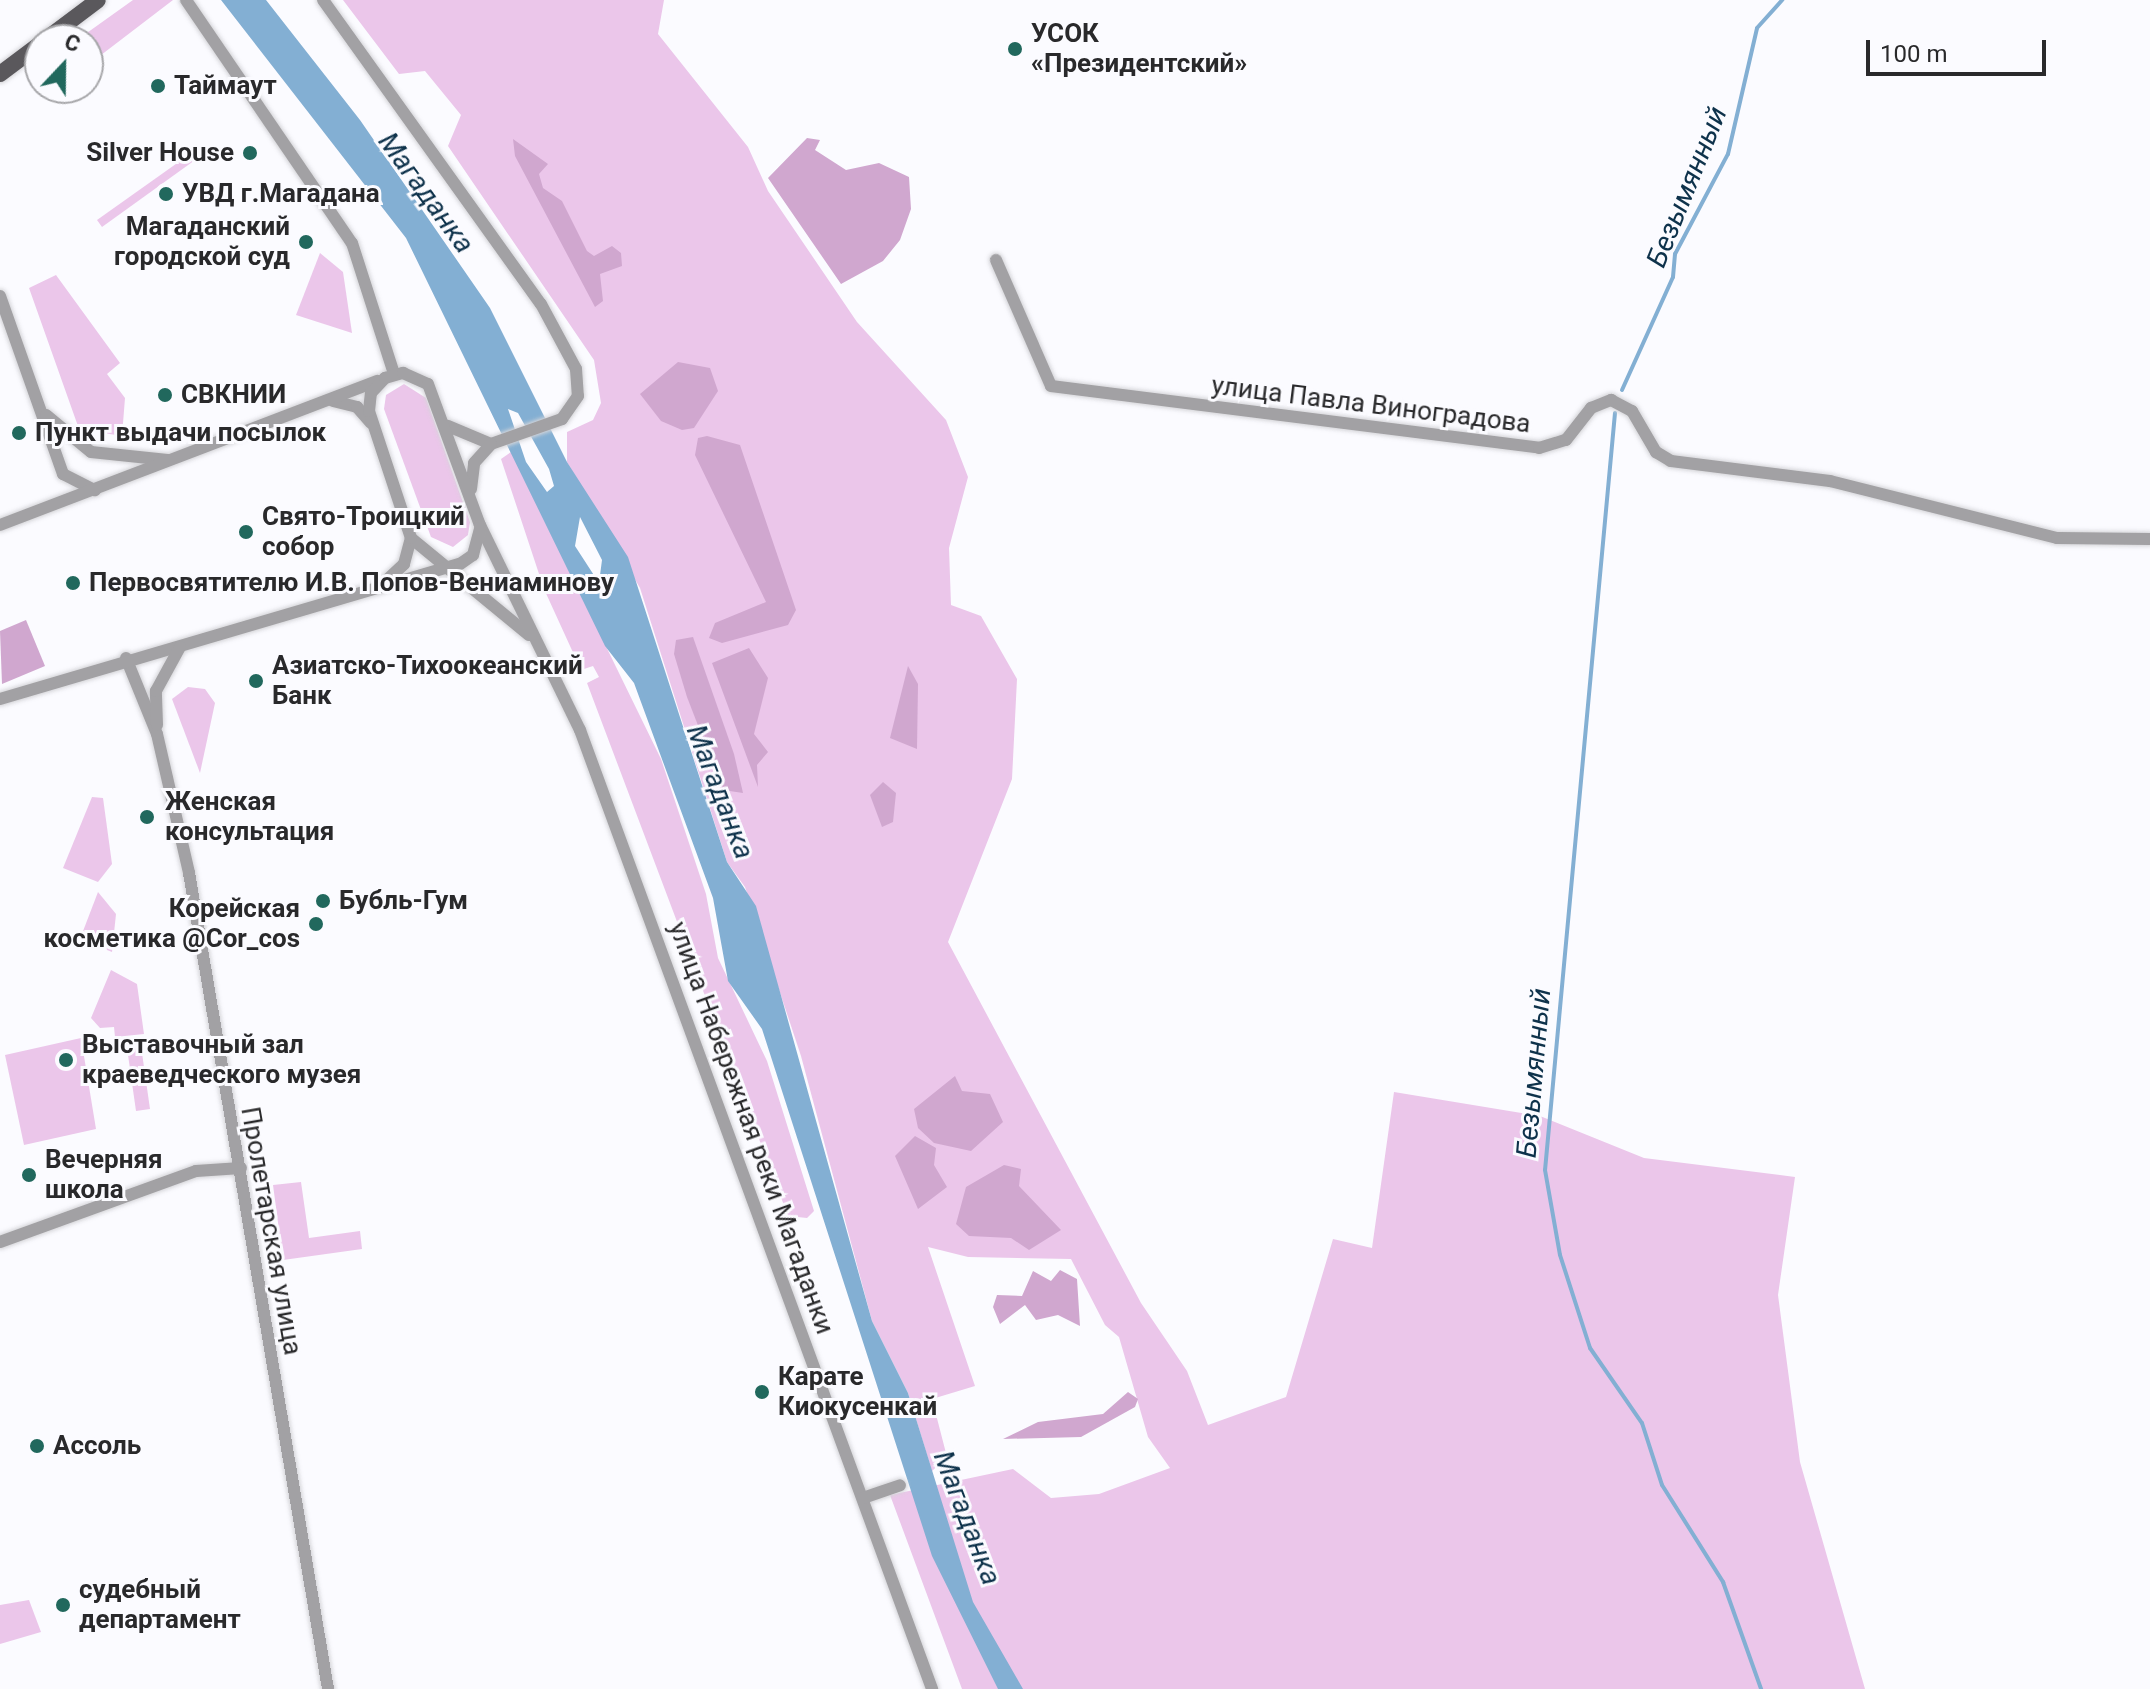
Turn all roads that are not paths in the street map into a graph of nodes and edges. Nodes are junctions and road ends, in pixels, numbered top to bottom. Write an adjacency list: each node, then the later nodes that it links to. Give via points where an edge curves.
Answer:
1 (98, 0): 4 (main road)
2 (186, 0): 9 (street, via 352,243)
3 (323, 0): 14 (street, via 564,340 579,388 562,419)
4 (66, 24)
5 (24, 56): 6 (main road)
6 (0, 74)
7 (996, 260): 23 (street, улица Павла Виноградова, via 1051,386 1539,448 1566,440 1591,408 1611,400 1632,411 1656,452 1671,461 1801,475 2057,538)
8 (0, 296): 11 (street)
9 (389, 376): 10 (street); 12 (street, улица Набережная реки Магаданки, via 423,379); 13 (street, via 371,393)
10 (330, 401): 13 (street, via 357,407); 15 (street)
11 (46, 415): 15 (street, via 77,446 98,455); 16 (street)
12 (443, 421): 14 (street, via 456,434); 19 (street, улица Набережная реки Магаданки)
13 (372, 424): 22 (street)
14 (491, 444): 19 (street, via 471,470)
15 (171, 461): 17 (street)
16 (63, 474): 17 (street); 18 (street)
17 (98, 490): 18 (street)
18 (54, 505): 20 (street)
19 (473, 506): 21 (street, улица Набережная реки Магаданки)
20 (0, 525)
21 (480, 525): 24 (street, via 473,555); 26 (street, улица Набережная реки Магаданки)
22 (411, 538): 24 (street, улица Набережная реки Магаданки, via 431,561); 25 (street, via 404,564)
23 (2150, 539)
24 (452, 567): 25 (street); 26 (street, улица Набережная реки Магаданки)
25 (386, 581): 27 (street)
26 (529, 635): 34 (street, улица Набережная реки Магаданки, via 598,775)
27 (180, 647): 28 (street); 30 (street, Пролетарская улица, via 156,691)
28 (126, 658): 29 (street); 30 (street, Пролетарская улица)
29 (0, 699)
30 (157, 734): 31 (street, Пролетарская улица)
31 (241, 1168): 32 (street, via 196,1171); 35 (street, Пролетарская улица)
32 (0, 1242)
33 (900, 1485): 34 (street)
34 (863, 1498): 36 (street, улица Набережная реки Магаданки)
35 (328, 1689)
36 (932, 1689)

